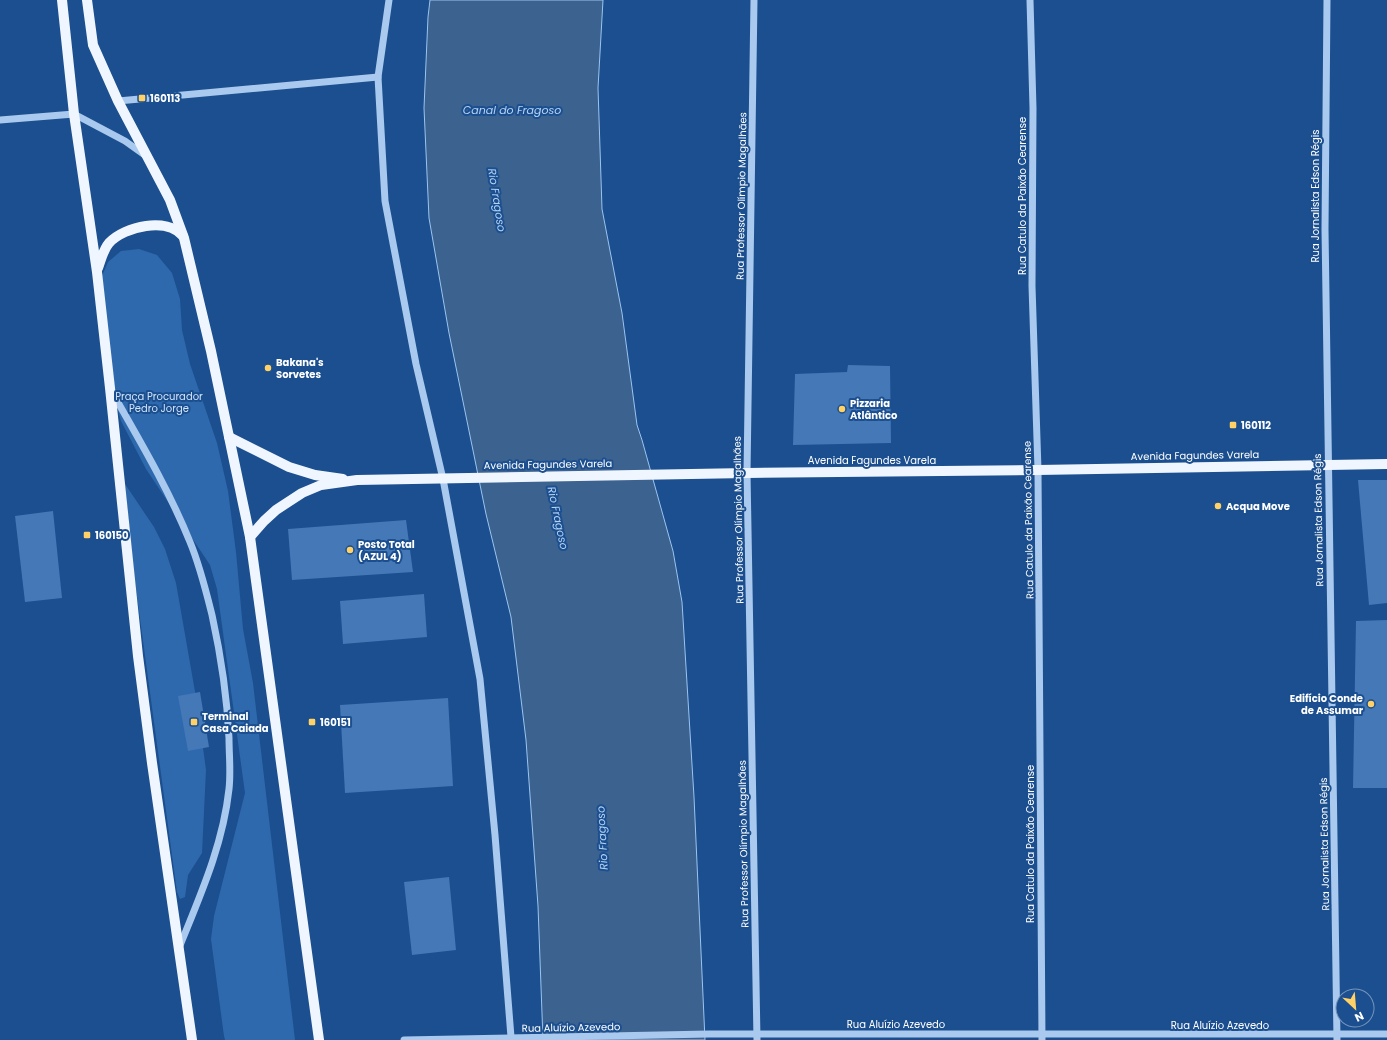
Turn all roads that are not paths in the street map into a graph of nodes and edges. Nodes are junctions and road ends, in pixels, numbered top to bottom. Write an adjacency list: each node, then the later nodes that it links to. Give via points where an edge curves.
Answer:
1 (62, 0): 9 (main road)
2 (87, 0): 8 (main road, via 93,46)
3 (389, 0): 7 (street)
4 (754, 0): 19 (street, Rua Professor Olímpio Magalhães)
5 (1030, 0): 18 (street, Rua Catulo da Paixão Cearense, via 1033,108 1032,286)
6 (1326, 0): 17 (street, Rua Jornalista Edson Régis)
7 (378, 77): 8 (street); 20 (street, via 385,201 416,364)
8 (118, 101): 11 (main road)
9 (74, 114): 10 (street); 11 (street, via 125,141); 13 (main road)
10 (0, 120)
11 (147, 157): 12 (main road, via 170,200)
12 (184, 238): 13 (main road, via 178,231 163,226 144,226 131,230 110,242); 15 (main road)
13 (96, 272): 14 (main road)
14 (110, 388): 23 (main road, via 138,656); 23 (street, via 161,480 191,543 221,656 227,704 229,789 221,835)
15 (229, 437): 21 (main road, Avenida Fagundes Varela, via 289,467 315,475); 22 (main road)
16 (1387, 464): 17 (main road, Avenida Fagundes Varela)
17 (1328, 465): 18 (main road, Avenida Fagundes Varela); 28 (street, Rua Jornalista Edson Régis)
18 (1038, 470): 19 (main road, Avenida Fagundes Varela); 27 (street, Rua Catulo da Paixão Cearense)
19 (747, 473): 20 (main road, Avenida Fagundes Varela); 26 (street, Rua Professor Olímpio Magalhães)
20 (443, 479): 21 (main road, Avenida Fagundes Varela); 25 (street, via 480,679 496,835)
21 (356, 480): 22 (main road, Avenida Fagundes Varela, via 321,485 302,493 276,510)
22 (250, 537): 30 (main road)
23 (179, 948): 29 (main road)
24 (1387, 1034): 28 (street, Rua Aluízio Azevedo)
25 (511, 1037): 26 (street, Rua Aluízio Azevedo, via 709,1034); 31 (street, Rua Aluízio Azevedo)
26 (757, 1037): 27 (street, Rua Aluízio Azevedo)
27 (1042, 1037): 28 (street, Rua Aluízio Azevedo)
28 (1337, 1038)
29 (193, 1040)
30 (320, 1040)
31 (404, 1040)

